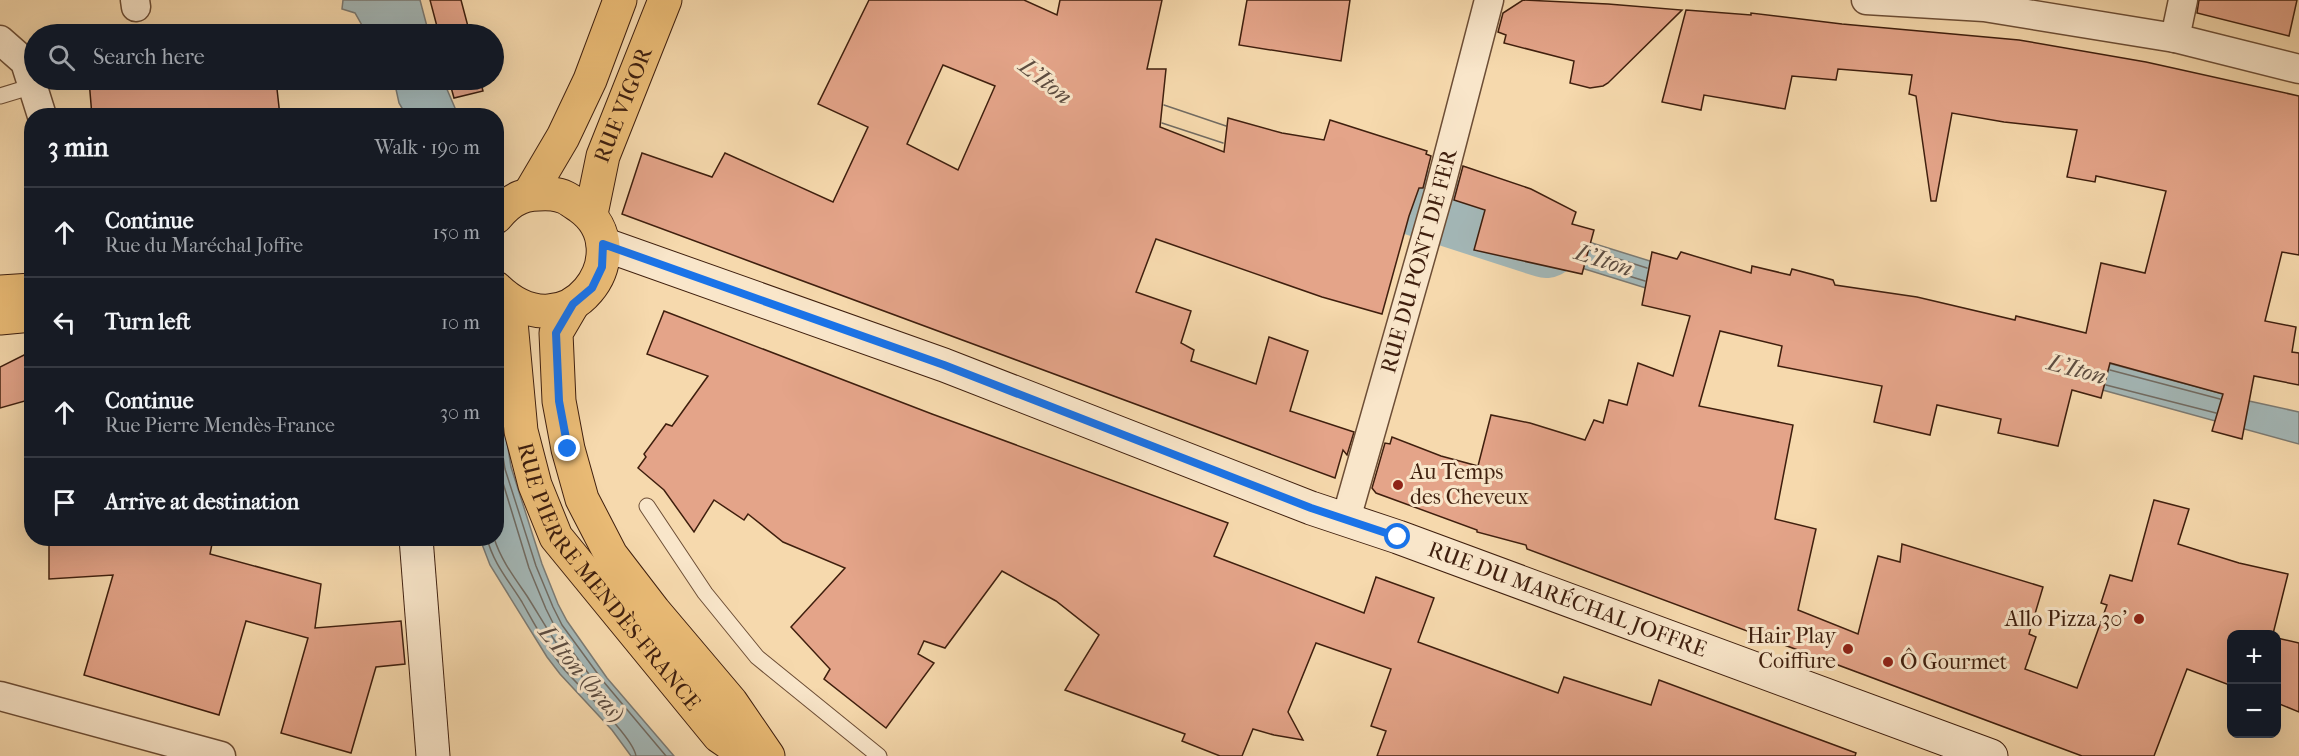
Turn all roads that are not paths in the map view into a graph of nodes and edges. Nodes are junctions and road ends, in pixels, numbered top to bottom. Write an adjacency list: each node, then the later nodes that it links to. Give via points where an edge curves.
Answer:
1 (620, 0): 14 (main road, RUE VIGOR, via 590,80)
2 (665, 0): 16 (main road, RUE VIGOR, via 603,156)
3 (1489, 0): 26 (street, RUE DU PONT DE FER)
4 (1866, 0): 6 (street, via 1984,7)
5 (2183, 0): 6 (street)
6 (2175, 38): 9 (street)
7 (0, 40): 8 (street)
8 (24, 61)
9 (2299, 69)
10 (24, 89): 12 (lane)
11 (34, 90): 13 (street)
12 (0, 96)
13 (40, 108)
14 (530, 193): 15 (main road); 16 (main road, via 564,195)
15 (504, 208)
16 (591, 214): 17 (main road)
17 (603, 244): 22 (main road, via 602,267 592,288); 26 (main road, RUE DU MARÉCHAL JOFFRE, via 944,365)
18 (24, 290): 19 (main road)
19 (0, 292)
20 (504, 295): 22 (main road, via 524,309 540,312)
21 (504, 302): 31 (main road, RUE PIERRE MENDÈS-FRANCE, via 521,431 535,485 556,537 719,736)
22 (573, 304): 32 (main road, RUE PIERRE MENDÈS-FRANCE, via 556,333 559,401 582,499 611,555 731,702)
23 (24, 316): 24 (main road)
24 (0, 318)
25 (647, 506): 33 (lane, via 705,593 757,657)
26 (1346, 519): 34 (main road, RUE DU MARÉCHAL JOFFRE)
27 (418, 546): 30 (main road)
28 (0, 696): 29 (street)
29 (222, 756)
30 (433, 756)
31 (748, 756)
32 (768, 756)
33 (879, 756)
34 (1991, 756)

